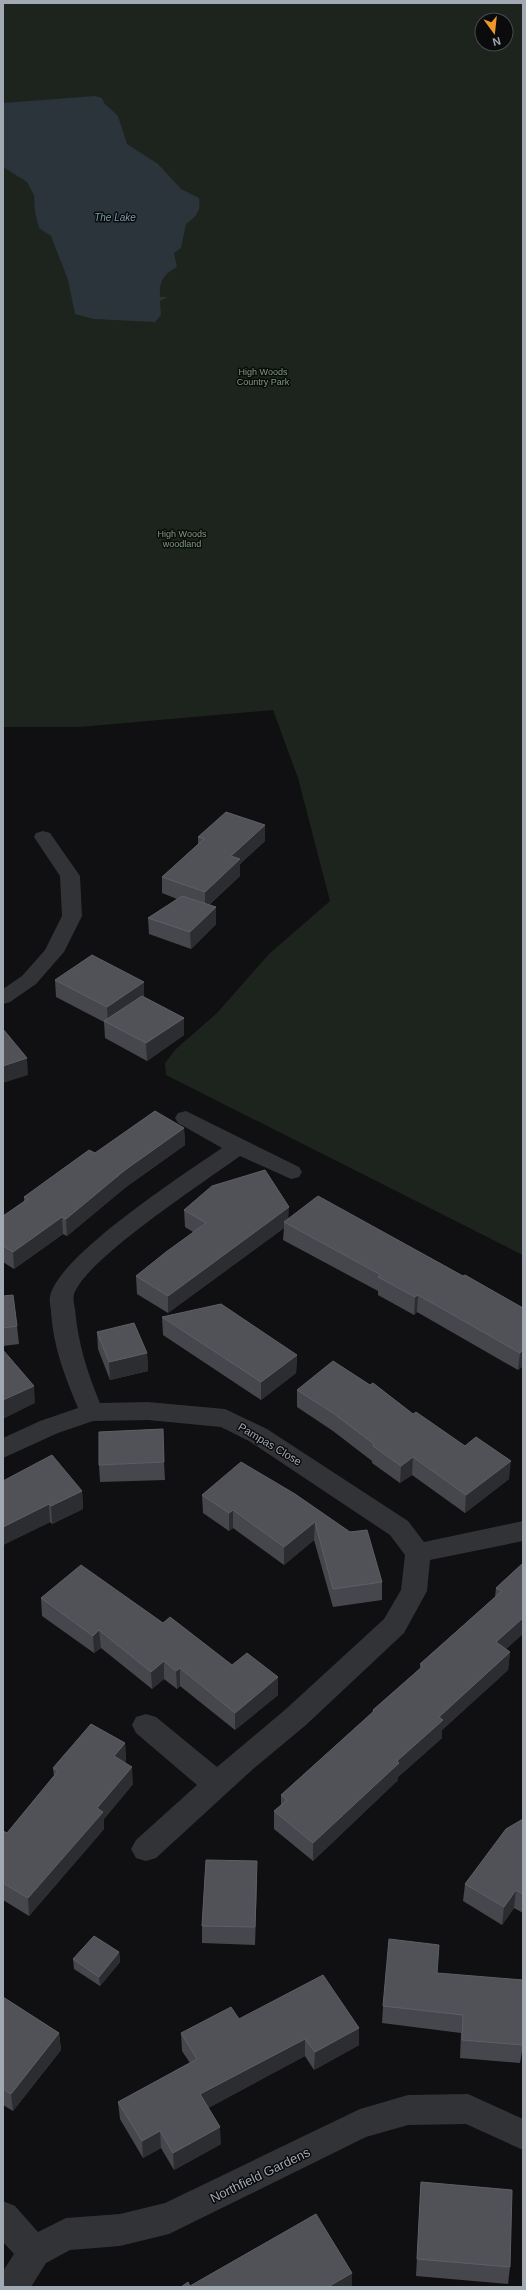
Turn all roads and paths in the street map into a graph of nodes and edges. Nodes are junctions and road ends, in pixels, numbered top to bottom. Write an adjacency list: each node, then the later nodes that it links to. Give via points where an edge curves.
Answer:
1 (43, 837): 2 (street, via 70,876 72,916 54,952 29,980)
2 (3, 998)
3 (186, 1118): 4 (street)
4 (238, 1147): 5 (street); 6 (street, via 79,1267 62,1293 63,1328)
5 (291, 1172)
6 (92, 1412): 7 (street, Pampas Close, via 49,1427); 9 (street, Pampas Close, via 148,1411 225,1418 258,1435 399,1528)
7 (3, 1449)
8 (523, 1531): 9 (street)
9 (418, 1553): 11 (street, via 414,1591 394,1626)
10 (146, 1725): 11 (street)
11 (218, 1785): 12 (street)
12 (146, 1849)
13 (523, 2135): 15 (street, Northfield Gardens, via 468,2109 408,2110 360,2124 170,2218 120,2230 66,2234)
14 (3, 2217): 15 (street)
15 (34, 2252): 16 (street, Northfield Gardens)
16 (12, 2287)

